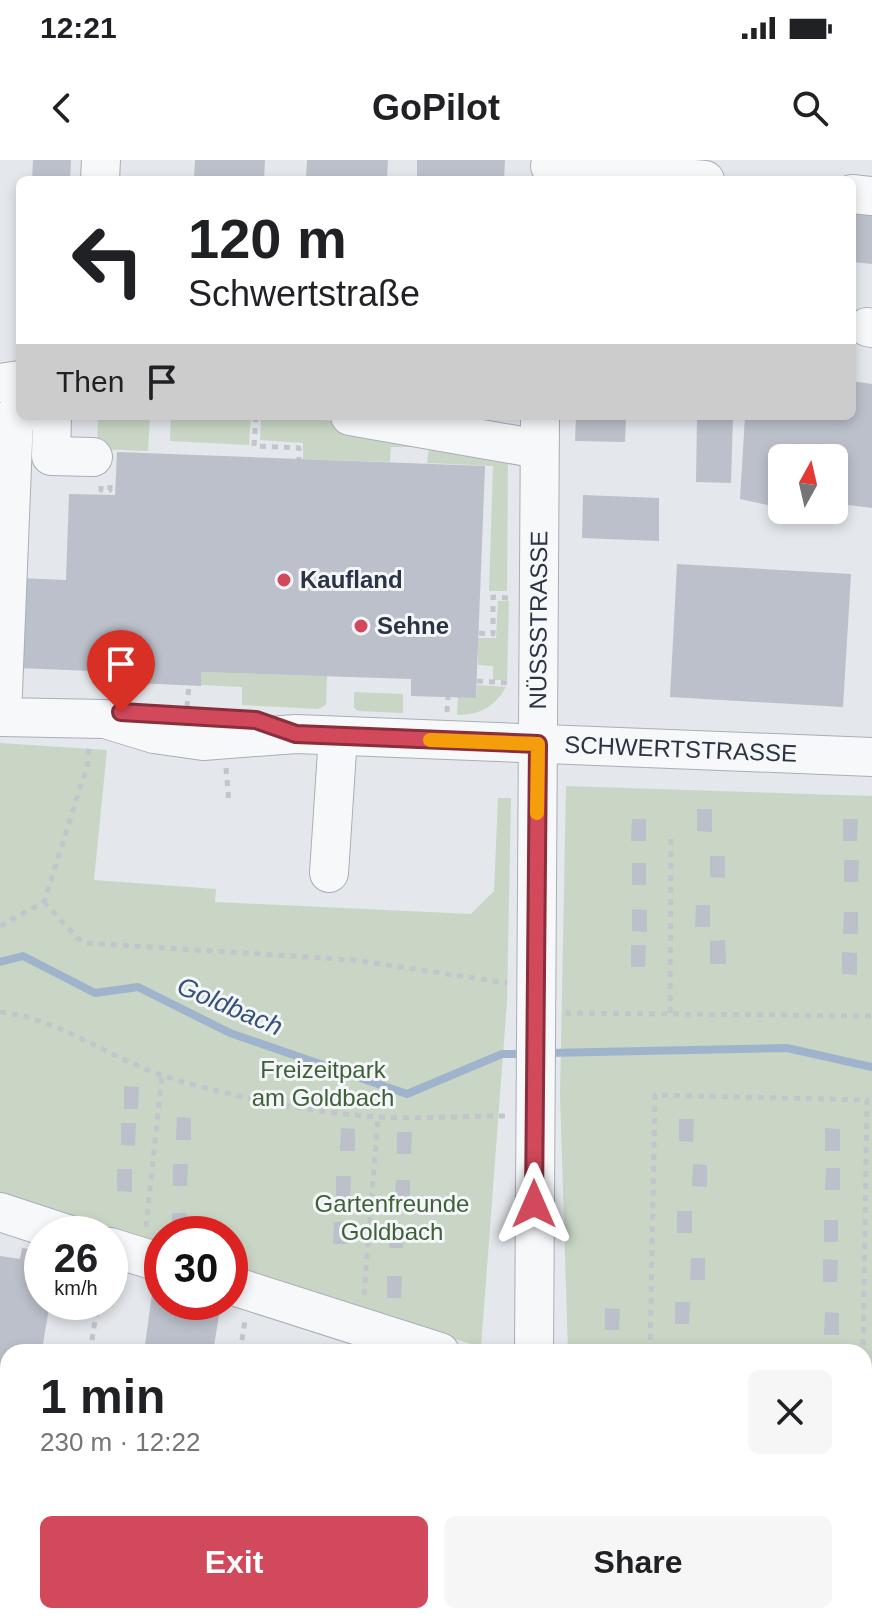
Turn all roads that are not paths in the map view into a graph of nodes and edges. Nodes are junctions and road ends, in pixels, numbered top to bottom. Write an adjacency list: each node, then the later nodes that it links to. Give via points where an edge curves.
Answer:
1 (550, 169): 2 (street)
2 (649, 176)
3 (16, 416): 8 (street)
4 (52, 420): 7 (street, via 51,456)
5 (394, 420): 6 (street)
6 (539, 433): 10 (street, NÜSSSTRASSE)
7 (93, 457)
8 (1, 717): 9 (street, SCHWERTSTRASSE, via 98,719 121,712 256,720 296,734)
9 (338, 736): 10 (street, SCHWERTSTRASSE); 12 (street)
10 (538, 744): 11 (street, SCHWERTSTRASSE); 17 (street, NÜSSSTRASSE)
11 (872, 757)
12 (329, 873)
13 (0, 1212): 14 (street)
14 (24, 1220)
15 (248, 1291): 16 (street)
16 (416, 1344)
17 (534, 1344)

